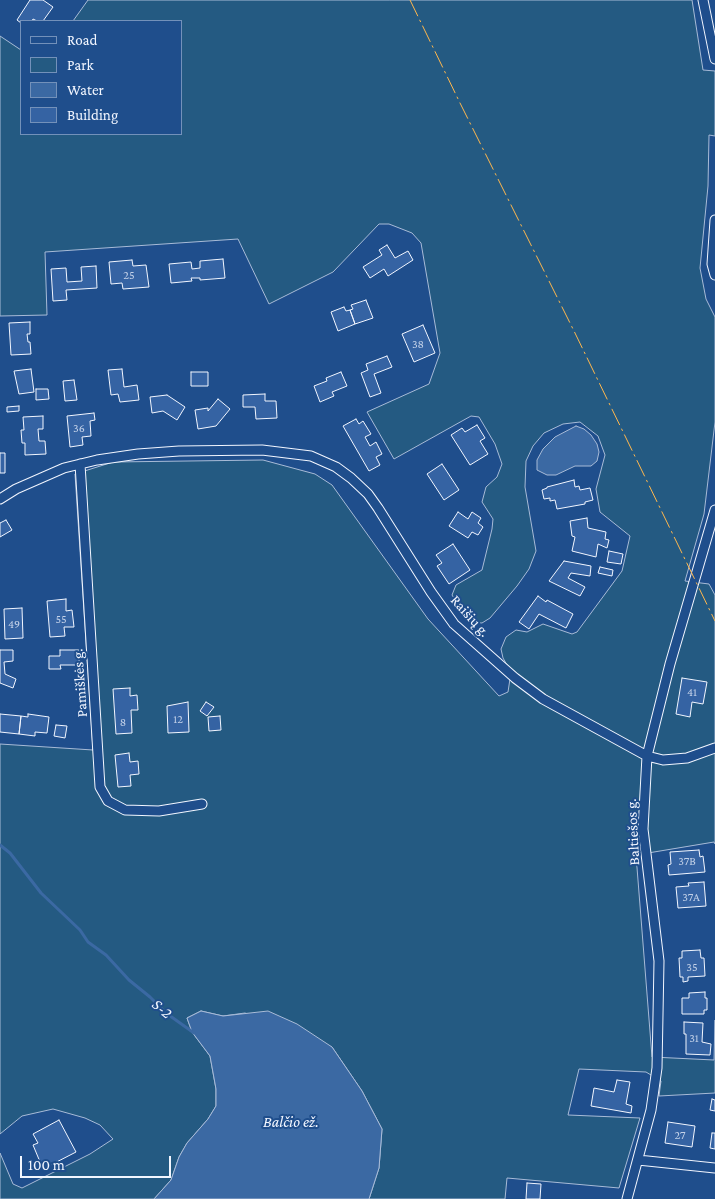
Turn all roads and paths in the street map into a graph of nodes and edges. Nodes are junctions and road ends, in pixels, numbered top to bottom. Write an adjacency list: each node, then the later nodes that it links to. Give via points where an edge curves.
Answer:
1 (703, 0): 2 (street)
2 (715, 59)
3 (715, 220): 4 (street, via 712,264)
4 (715, 274)
5 (80, 464): 6 (street, Raišių g., via 16,489); 9 (street, Raišių g., via 138,454 262,450 311,456 336,467 368,494 454,624 543,699); 10 (street, Pamiškės g., via 100,787 108,802 125,810 159,811)
6 (0, 499)
7 (715, 510): 9 (street, Baltiešos g.)
8 (715, 748): 9 (street, via 687,758 663,760)
9 (647, 756): 11 (street, Baltiešos g., via 643,829 659,961 657,1058 651,1110)
10 (202, 804)
11 (638, 1160): 12 (street); 13 (street, Baltiešos g.)
12 (715, 1168)
13 (627, 1199)

